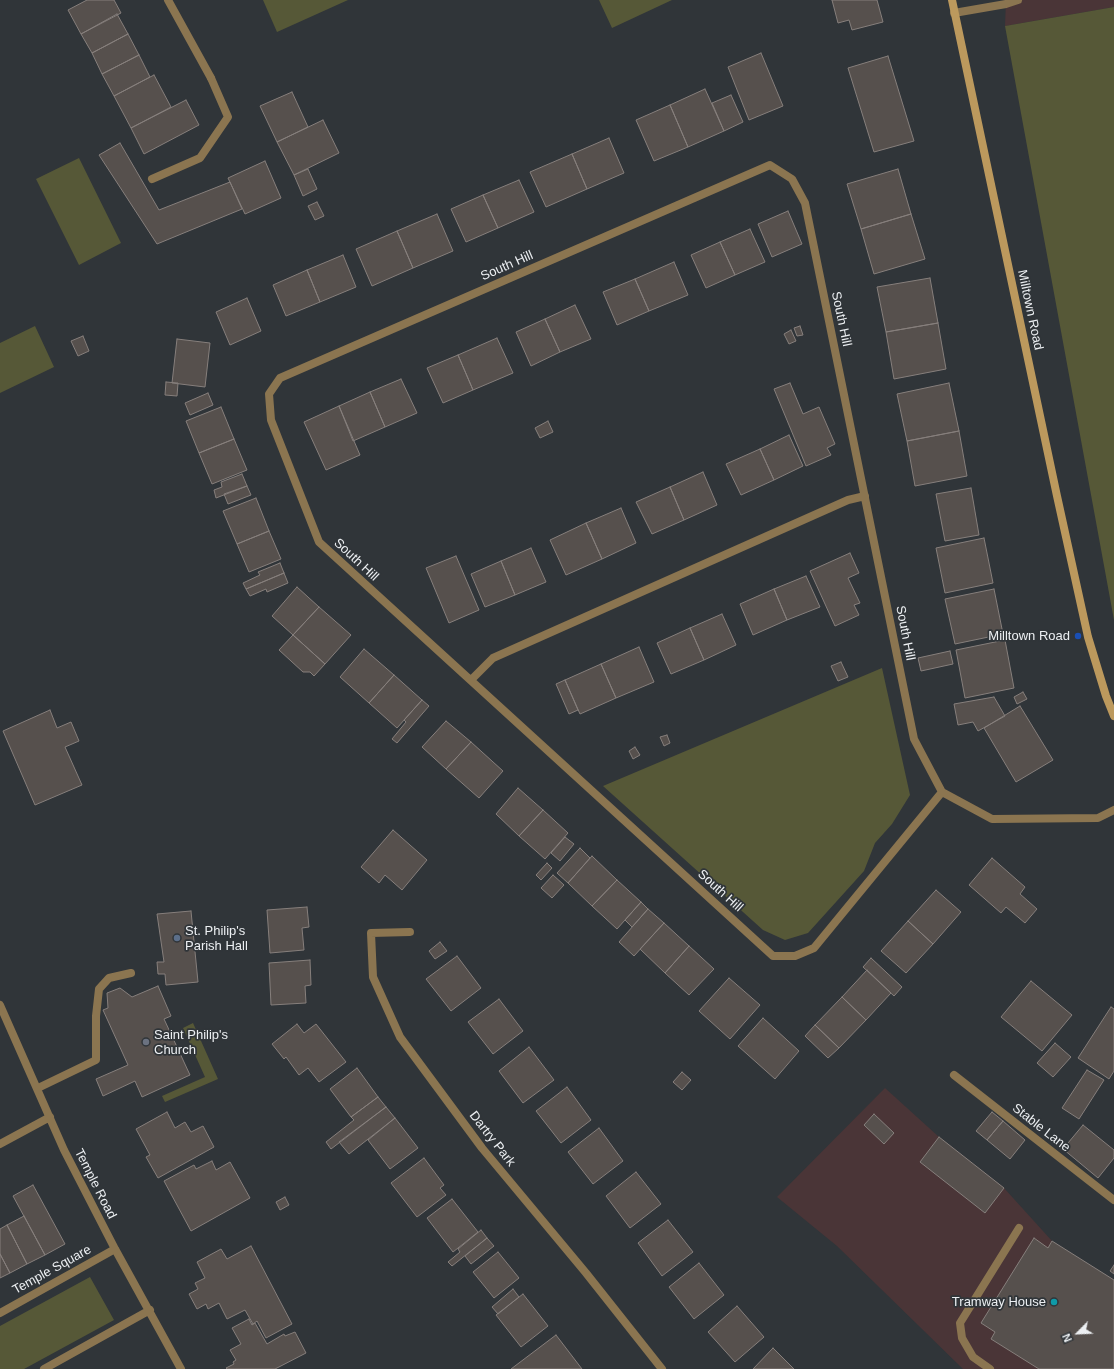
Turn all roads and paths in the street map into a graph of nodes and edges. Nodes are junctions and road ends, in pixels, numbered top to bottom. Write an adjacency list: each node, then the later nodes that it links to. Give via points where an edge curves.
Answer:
1 (168, 0): 5 (street, via 211,78 228,117 200,158)
2 (952, 0): 4 (main road, Milltown Road)
3 (1018, 0): 4 (street)
4 (954, 12): 8 (main road, Milltown Road, via 1088,637)
5 (152, 179)
6 (865, 496): 7 (street, via 848,500 493,658); 7 (street, South Hill, via 805,203 792,179 770,165 280,378 269,394 271,420 319,542); 9 (street, South Hill, via 914,739)
7 (471, 680): 9 (street, South Hill, via 773,956 795,956 814,948)
8 (1114, 716)
9 (942, 792): 10 (street, via 992,818 1098,818)
10 (1114, 810)
11 (410, 932): 25 (street, Dartry Park, via 371,933 373,977 400,1037 482,1148)
12 (131, 973): 15 (street, via 109,978 99,989 96,1060)
13 (0, 1005): 15 (street, Temple Road)
14 (954, 1075): 18 (street, Stable Lane)
15 (38, 1088): 16 (street, Temple Road)
16 (50, 1117): 17 (street); 20 (street, Temple Road, via 64,1150)
17 (0, 1144)
18 (1114, 1200)
19 (1019, 1228): 26 (street, via 960,1323 962,1338 973,1357)
20 (115, 1249): 21 (street, Temple Road); 22 (street, Temple Square)
21 (150, 1310): 23 (street); 24 (street, Temple Road)
22 (0, 1313)
23 (44, 1369)
24 (181, 1369)
25 (662, 1369)
26 (990, 1369)

